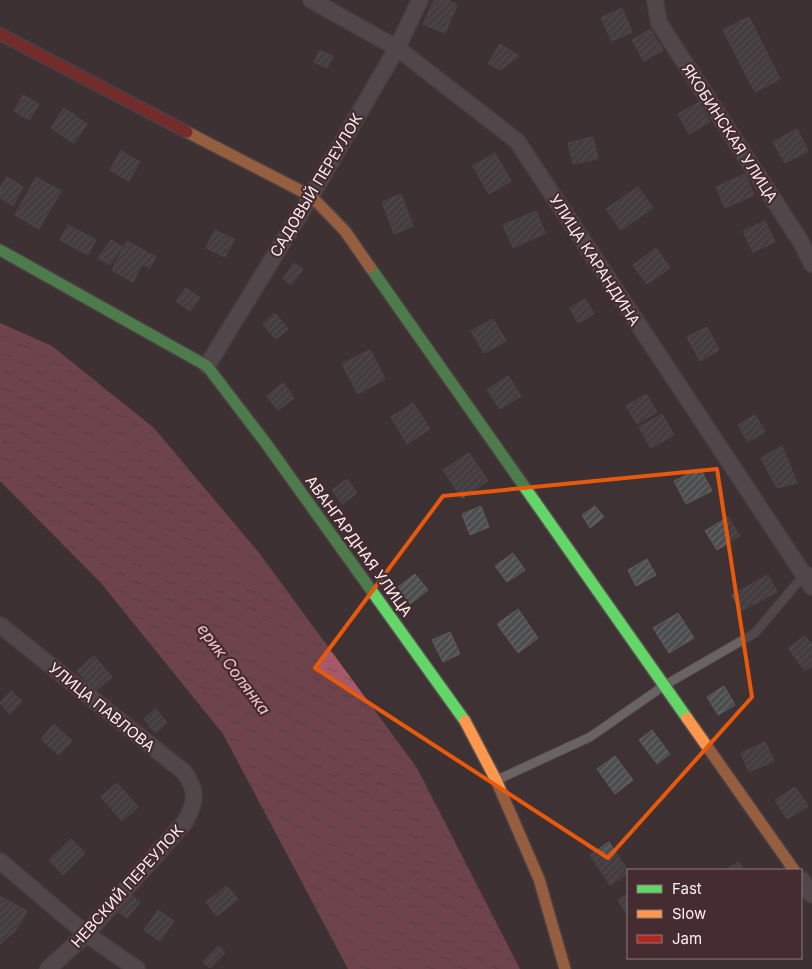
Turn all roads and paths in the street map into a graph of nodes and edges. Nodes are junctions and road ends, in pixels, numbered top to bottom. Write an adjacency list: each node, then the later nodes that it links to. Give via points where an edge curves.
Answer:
1 (311, 0): 5 (street, УЛИЦА КАРАНДИНА)
2 (420, 0): 5 (street, САДОВЫЙ ПЕРЕУЛОК)
3 (655, 0): 8 (street, ЯКОБИНСКАЯ УЛИЦА, via 658,23 801,242)
4 (0, 34): 6 (street)
5 (398, 48): 6 (street, САДОВЫЙ ПЕРЕУЛОК); 10 (street, УЛИЦА КАРАНДИНА, via 517,142 783,545)
6 (311, 196): 9 (street, САДОВЫЙ ПЕРЕУЛОК); 12 (street, via 345,231)
7 (0, 250): 9 (street, АВАНГАРДНАЯ УЛИЦА)
8 (812, 264)
9 (207, 366): 13 (street, АВАНГАРДНАЯ УЛИЦА, via 266,442 467,723)
10 (809, 578): 12 (lane, via 755,633)
11 (0, 625): 14 (street, УЛИЦА ПАВЛОВА, via 184,772)
12 (665, 685): 13 (lane, via 590,737); 16 (street)
13 (496, 780): 22 (street, АВАНГАРДНАЯ УЛИЦА, via 539,879)
14 (194, 794): 19 (street, НЕВСКИЙ ПЕРЕУЛОК, via 185,822)
15 (0, 861): 19 (street)
16 (793, 869)
17 (802, 880): 18 (street)
18 (812, 895)
19 (86, 934): 20 (street, НЕВСКИЙ ПЕРЕУЛОК); 21 (street)
20 (48, 969)
21 (137, 969)
22 (565, 969)

